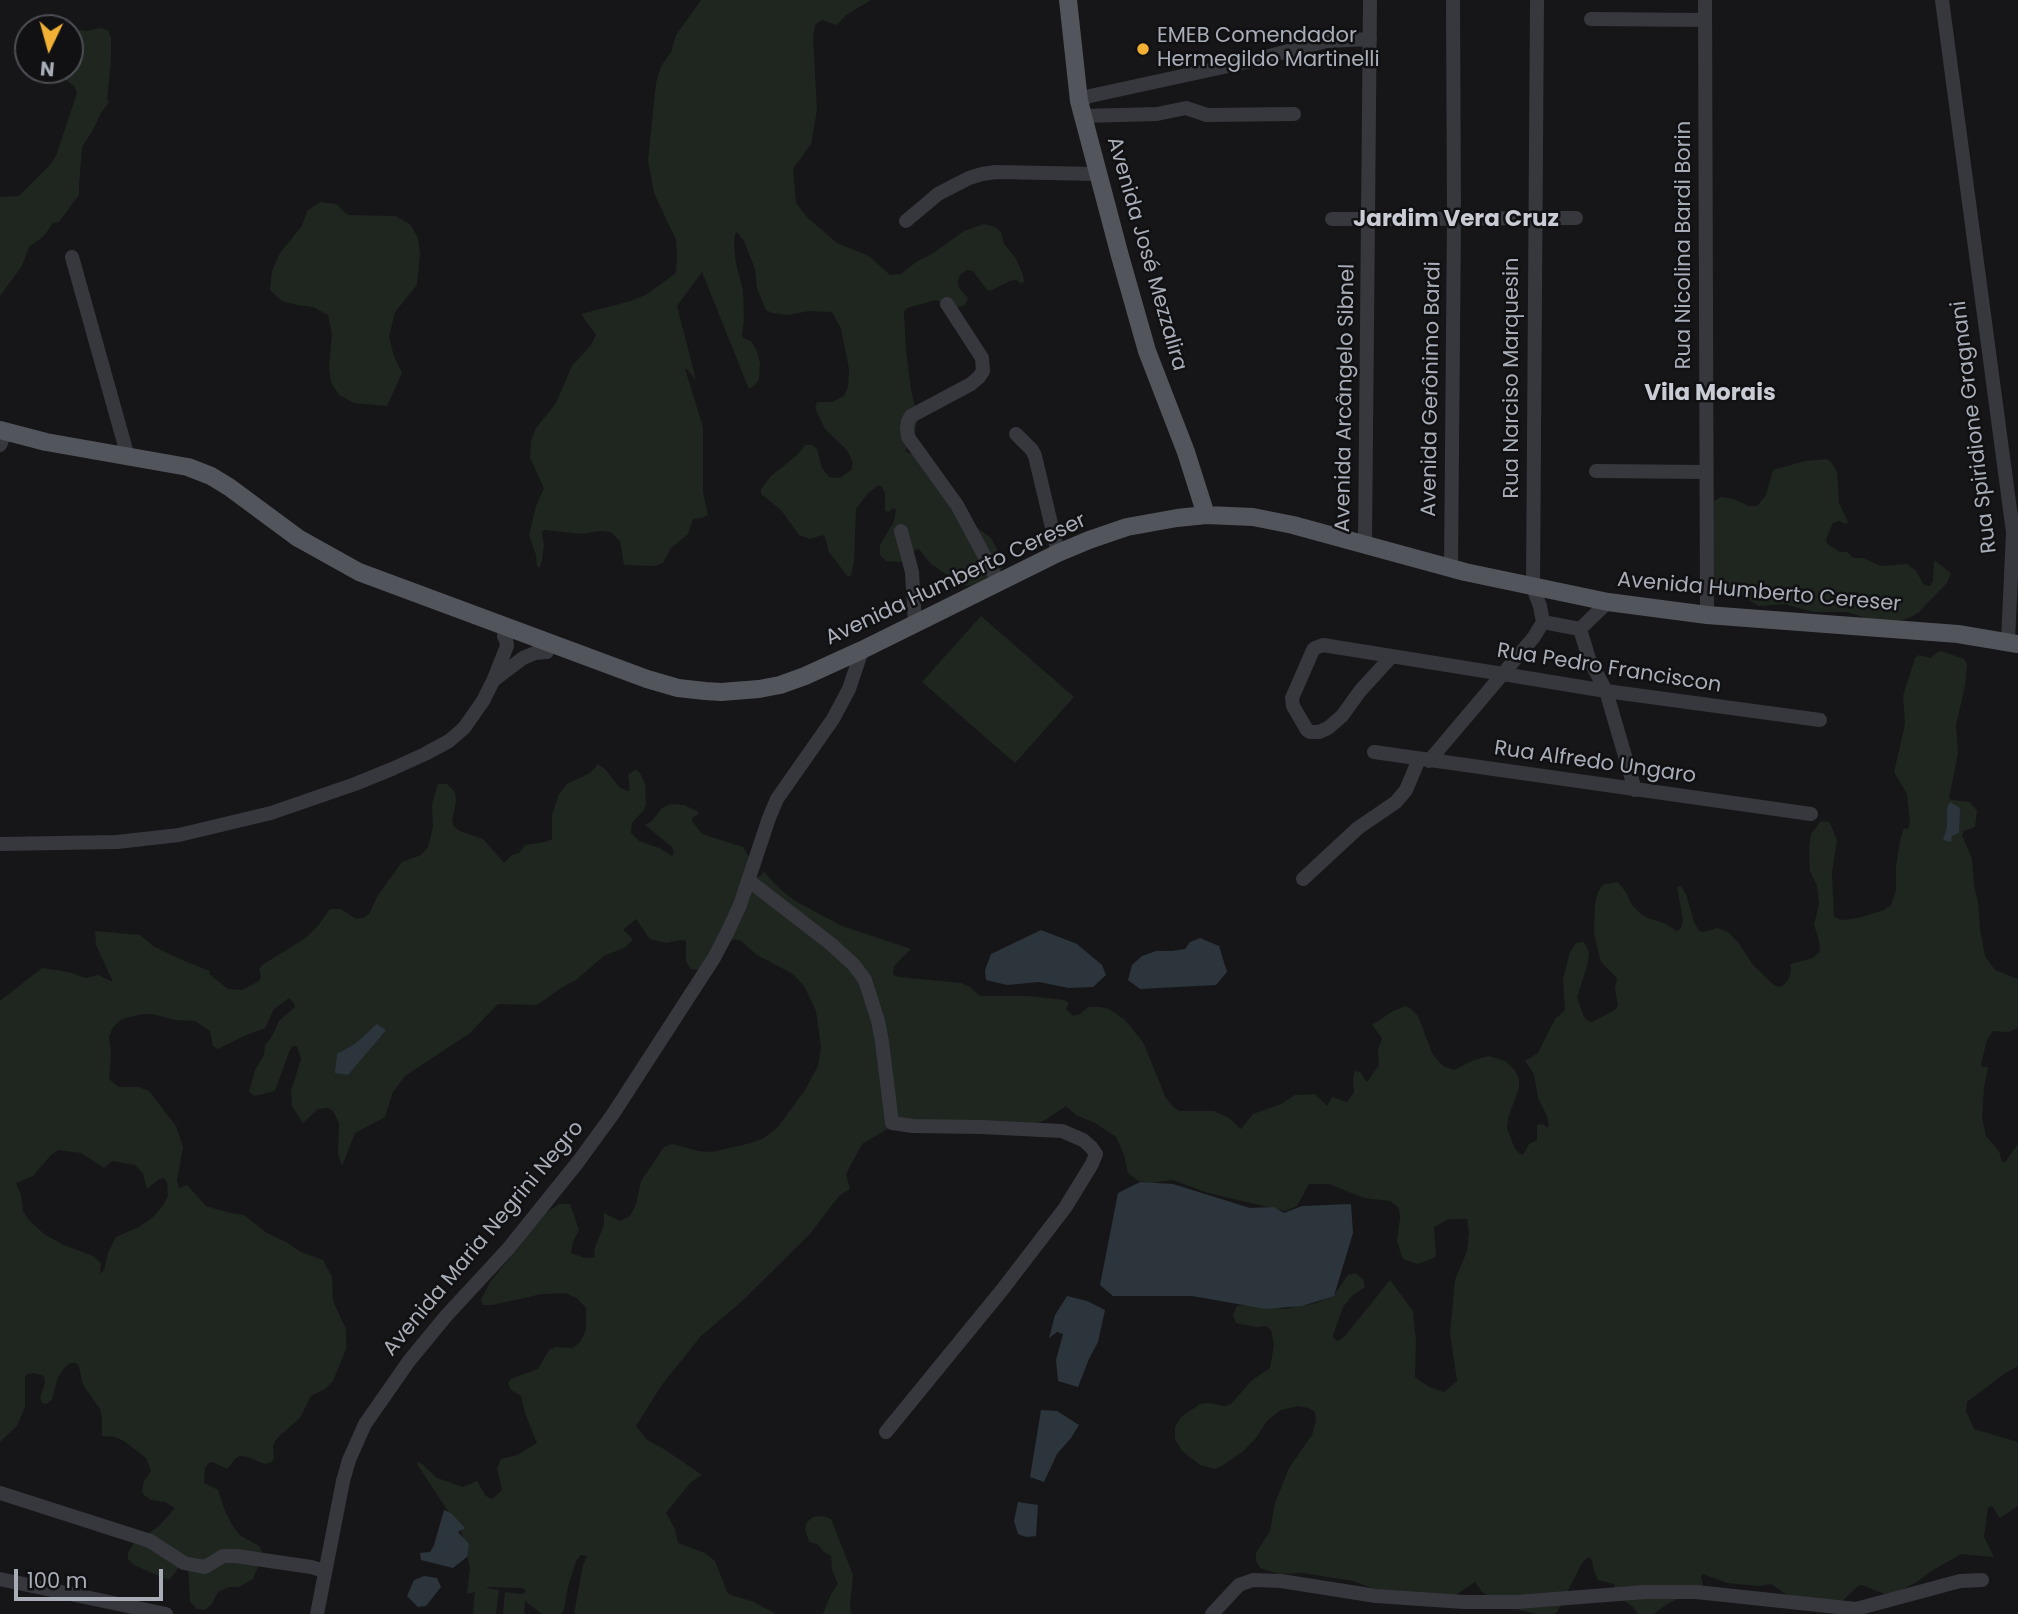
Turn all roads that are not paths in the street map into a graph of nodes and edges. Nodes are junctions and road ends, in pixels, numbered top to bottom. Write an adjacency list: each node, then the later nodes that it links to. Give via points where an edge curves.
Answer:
1 (1068, 0): 10 (main road, Avenida José Mezzalira)
2 (1370, 0): 9 (street, Avenida Arcângelo Sibnel)
3 (1453, 0): 14 (street, Avenida Gerônimo Bardi)
4 (1537, 0): 15 (street, Rua Narciso Marquesin)
5 (1705, 0): 8 (street, Rua Nicolina Bardi Borin)
6 (1942, 0): 39 (street, Rua Spiridione Gragnani, via 2013,532)
7 (1591, 19): 8 (street)
8 (1705, 20): 25 (street, Rua Nicolina Bardi Borin)
9 (1370, 39): 10 (street, via 1327,41 1090,96); 13 (street, Avenida Arcângelo Sibnel)
10 (1081, 108): 11 (street, via 1157,114 1185,108 1207,115); 12 (main road, Avenida José Mezzalira)
11 (1293, 114)
12 (1098, 174): 18 (street, via 982,174 937,194); 26 (main road, Avenida José Mezzalira, via 1147,351)
13 (1369, 218): 14 (street); 17 (street); 28 (street, Avenida Arcângelo Sibnel)
14 (1454, 218): 15 (street); 30 (street, Avenida Gerônimo Bardi)
15 (1536, 218): 16 (street); 32 (street, Rua Narciso Marquesin)
16 (1576, 218)
17 (1332, 219)
18 (906, 221)
19 (72, 257): 23 (street)
20 (947, 304): 31 (street, via 982,358 983,371 971,384 911,416 908,438 957,505)
21 (1016, 434): 29 (street, via 1035,456)
22 (2, 436): 23 (main road)
23 (128, 457): 38 (main road, Avenida Humberto Cereser, via 188,467 211,476 327,556 459,618)
24 (1596, 471): 25 (street)
25 (1706, 472): 34 (street, Rua Nicolina Bardi Borin)
26 (1206, 515): 28 (main road, Avenida Humberto Cereser, via 1264,519); 29 (main road, Avenida Humberto Cereser, via 1127,527)
27 (901, 531): 36 (street, via 912,572)
28 (1365, 544): 30 (main road, Avenida Humberto Cereser)
29 (1058, 553): 31 (main road, Avenida Humberto Cereser)
30 (1451, 568): 32 (main road, Avenida Humberto Cereser)
31 (999, 583): 36 (main road, Avenida Humberto Cereser)
32 (1533, 587): 33 (main road, Avenida Humberto Cereser); 35 (street, Rua Narciso Marquesin)
33 (1608, 602): 34 (main road, Avenida Humberto Cereser); 37 (street)
34 (1707, 615): 39 (main road, Avenida Humberto Cereser)
35 (1543, 622): 37 (street); 42 (street)
36 (915, 624): 40 (main road, Avenida Humberto Cereser)
37 (1580, 629): 44 (street)
38 (525, 641): 40 (main road, Avenida Humberto Cereser, via 622,678 721,692 780,685); 43 (street, via 506,640); 43 (street, via 536,653)
39 (2013, 642)
40 (862, 650): 52 (street, Avenida Maria Negrini Negro, via 833,719 777,799)
41 (1392, 656): 41 (street, Rua Pedro Franciscon, via 1323,645 1315,648 1292,698 1307,730 1319,732 1342,716); 42 (street, Rua Pedro Franciscon)
42 (1503, 674): 44 (street, Rua Pedro Franciscon); 47 (street)
43 (493, 681): 50 (street, via 474,715 449,741 380,774 271,813 152,839)
44 (1606, 691): 45 (street, Rua Pedro Franciscon); 48 (street)
45 (1820, 720)
46 (1374, 752): 47 (street, Rua Alfredo Ungaro)
47 (1424, 760): 48 (street, Rua Alfredo Ungaro); 51 (street, via 1396,802 1358,828)
48 (1635, 790): 49 (street, Rua Alfredo Ungaro)
49 (1811, 814)
50 (0, 844)
51 (1303, 878)
52 (748, 880): 53 (street, via 831,944 865,980 882,1042 892,1122 1062,1131 1083,1140 1096,1154 1065,1208); 55 (street, Avenida Maria Negrini Negro, via 713,958 613,1114 508,1249 409,1361 365,1424 343,1481)
53 (886, 1432)
54 (0, 1493): 55 (street, via 150,1541 184,1563 205,1567 223,1556 236,1556)
55 (325, 1571): 59 (street, Avenida Maria Negrini Negro)
56 (0, 1579): 58 (street)
57 (1982, 1580): 60 (street, via 1960,1581 1856,1609 1696,1592 1464,1602 1253,1580 1239,1585)
58 (166, 1614)
59 (317, 1614)
60 (1212, 1614)

